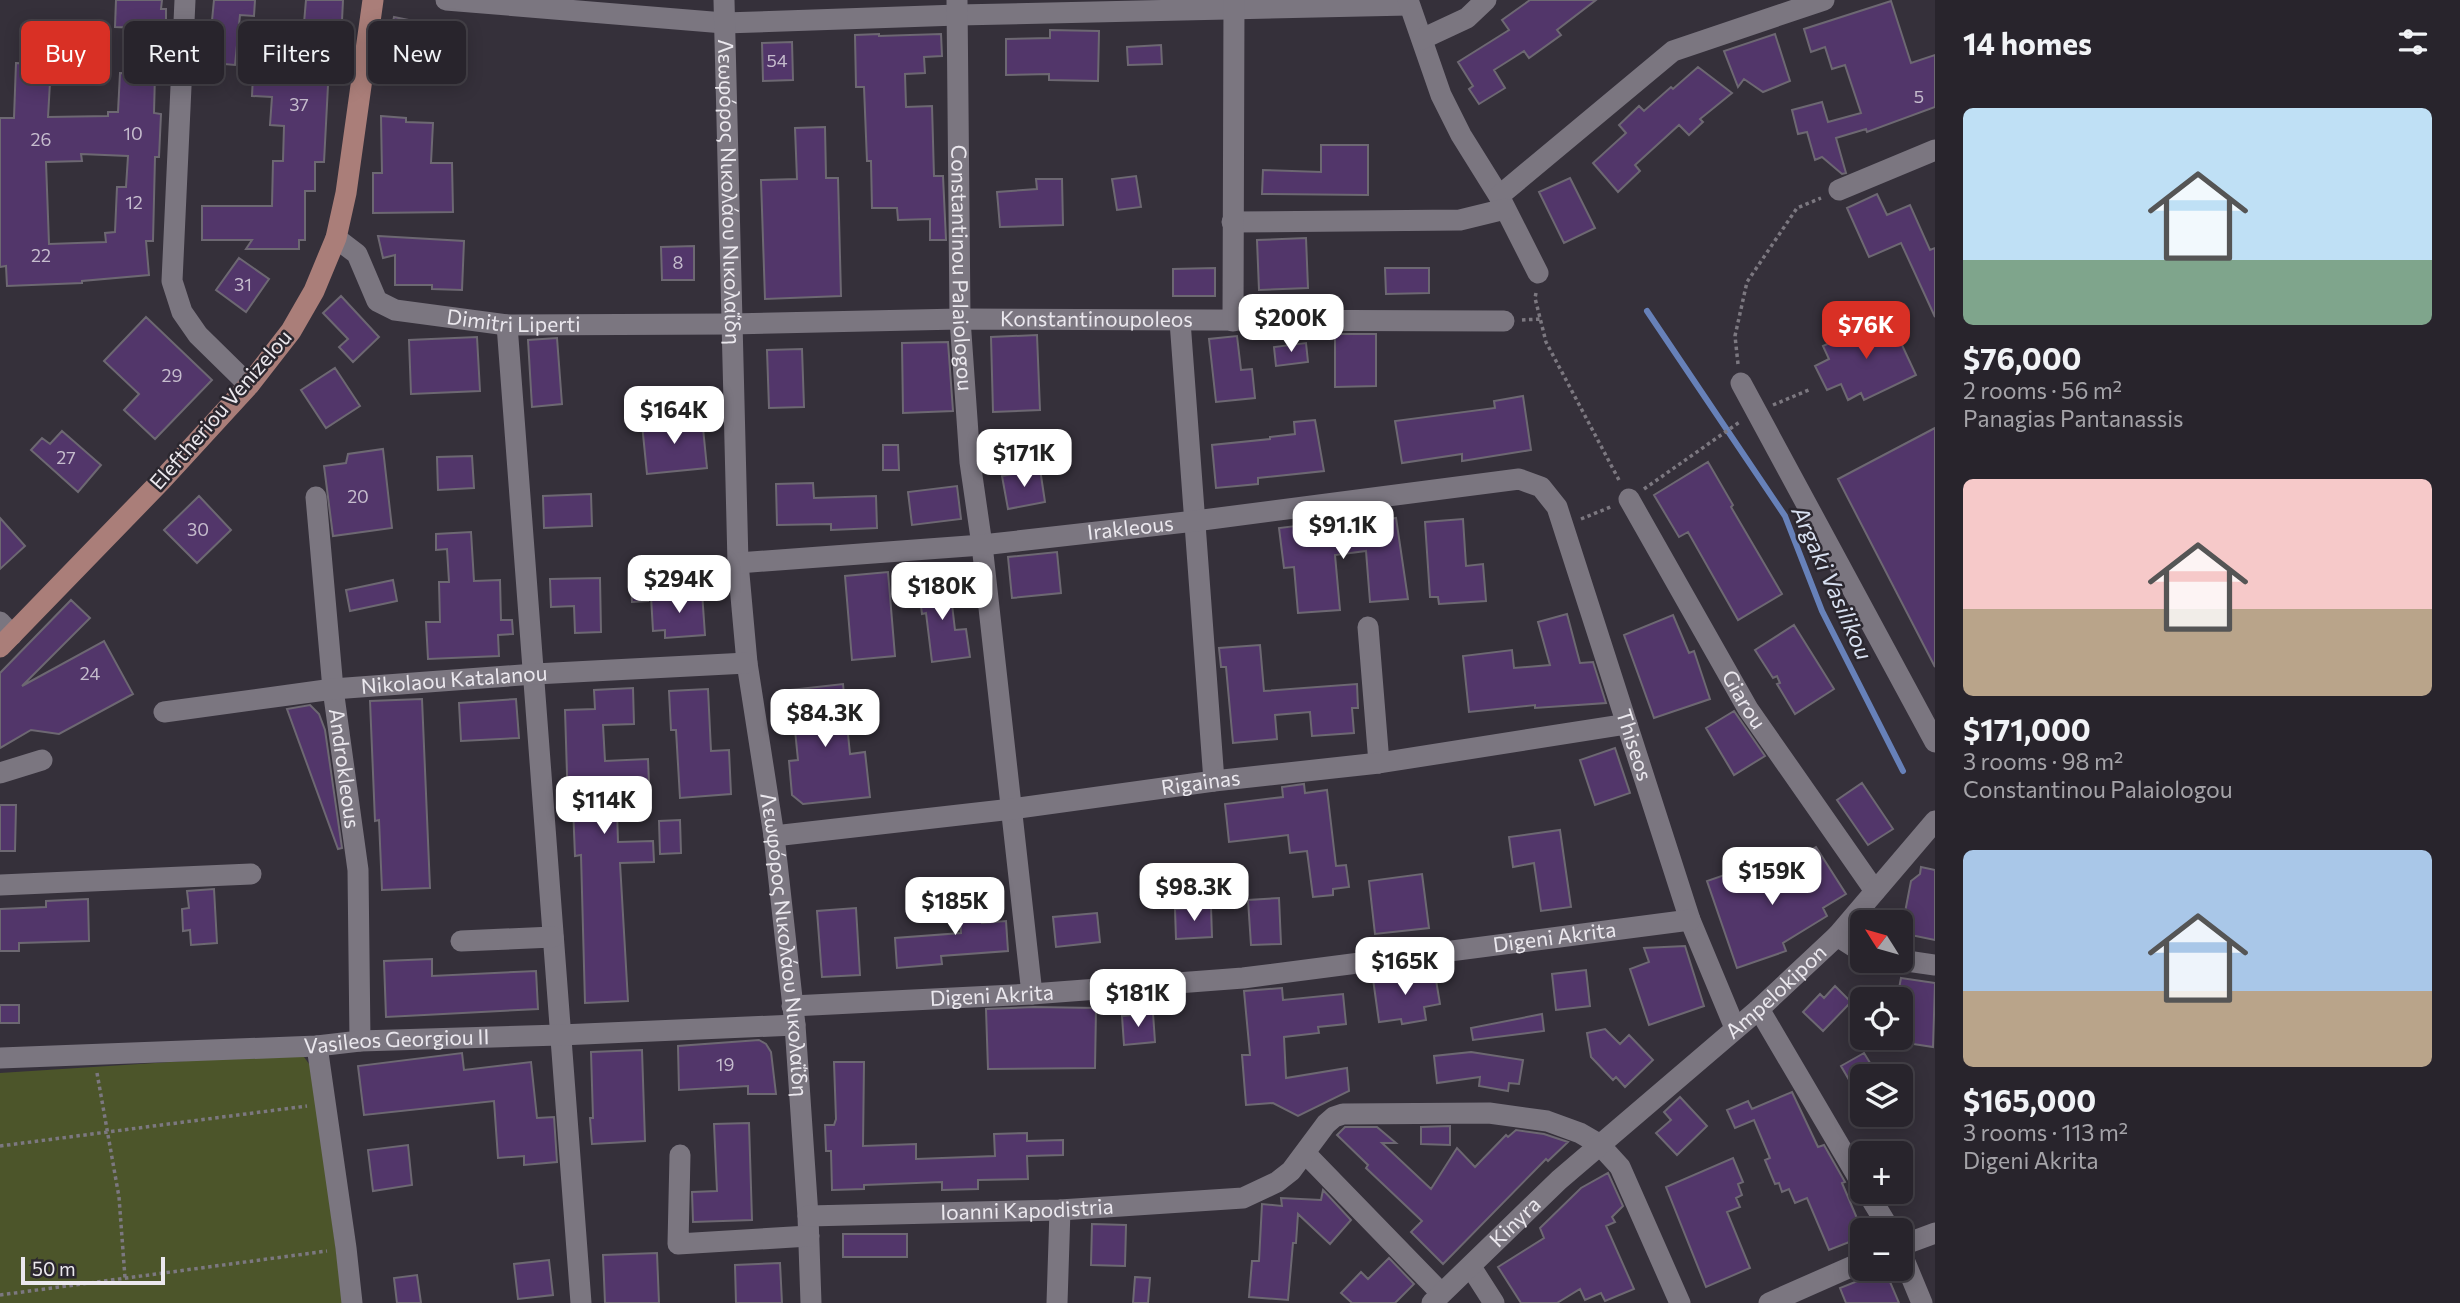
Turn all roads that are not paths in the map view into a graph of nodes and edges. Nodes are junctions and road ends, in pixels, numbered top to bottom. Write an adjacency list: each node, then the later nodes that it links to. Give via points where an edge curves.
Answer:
1 (185, 0): 25 (street, via 172,281 182,312 198,335)
2 (373, 0): 16 (main road, Eleftheriou Venizelou)
3 (446, 0): 10 (street)
4 (724, 0): 10 (street, Λεωφόρος Νικολάου Νικολαΐδη)
5 (1486, 0): 11 (street, via 1467,18)
6 (1824, 0): 14 (street, via 1673,51)
7 (1409, 2): 8 (street); 11 (street)
8 (1234, 4): 9 (street); 15 (street)
9 (957, 7): 10 (street); 18 (street, Constantinou Palaiologou)
10 (724, 23): 22 (street, Λεωφόρος Νικολάου Νικολαΐδη)
11 (1422, 39): 14 (street, via 1441,95)
12 (1935, 150): 13 (street)
13 (1839, 190)
14 (1502, 203): 15 (street, via 1461,220); 17 (street)
15 (1232, 222): 20 (street)
16 (336, 238): 23 (street, Dimitri Liperti, via 357,254 377,301 386,306); 25 (main road, Eleftheriou Venizelou, via 314,291)
17 (1538, 273)
18 (960, 319): 19 (street, Konstantinoupoleos); 22 (street, Konstantinoupoleos); 30 (street, Constantinou Palaiologou, via 970,462)
19 (1180, 321): 20 (street, Konstantinoupoleos); 29 (street)
20 (1233, 321): 21 (street, Konstantinoupoleos)
21 (1504, 321)
22 (731, 324): 23 (street, Dimitri Liperti); 31 (street, Λεωφόρος Νικολάου Νικολαΐδη)
23 (507, 325): 35 (street)
24 (1741, 383): 39 (street)
25 (249, 385): 33 (main road, Eleftheriou Venizelou, via 162,480)
26 (1519, 479): 29 (street, Irakleous); 38 (street, Thiseos, via 1541,487 1557,507)
27 (316, 496): 36 (street, Androkleous)
28 (1629, 499): 49 (street, Giarou, via 1748,709)
29 (1195, 521): 30 (street, Irakleous); 43 (street)
30 (982, 545): 31 (street, Irakleous); 44 (street, Constantinou Palaiologou)
31 (738, 563): 34 (street, Λεωφόρος Νικολάου Νικολαΐδη)
32 (1368, 627): 41 (street)
33 (4, 635)
34 (747, 663): 35 (street, Nikolaou Katalanou); 46 (street, Λεωφόρος Νικολάου Νικολαΐδη)
35 (535, 674): 36 (street, Nikolaou Katalanou); 52 (street)
36 (332, 689): 37 (street, Nikolaou Katalanou); 62 (street, Androkleous, via 358,870)
37 (164, 712)
38 (1627, 724): 41 (street, Rigainas); 50 (street, Thiseos)
39 (1935, 742)
40 (41, 760): 42 (street)
41 (1379, 763): 43 (street, Rigainas)
42 (0, 773)
43 (1214, 781): 44 (street, Rigainas)
44 (1012, 809): 46 (street, Rigainas); 57 (street, Constantinou Palaiologou)
45 (1935, 821): 49 (street, Ampelokipon)
46 (774, 836): 59 (street, Λεωφόρος Νικολάου Νικολαΐδη)
47 (251, 874): 48 (street)
48 (0, 885)
49 (1875, 891): 51 (street, Ampelokipon)
50 (1690, 920): 57 (street, Digeni Akrita, via 1243,978); 60 (street, Thiseos)
51 (1837, 936): 54 (street); 58 (street, Ampelokipon)
52 (553, 937): 53 (street); 61 (street)
53 (461, 941)
54 (1850, 944)
55 (1913, 962): 56 (street)
56 (1935, 965)
57 (1032, 994): 59 (street, Digeni Akrita)
58 (1759, 1009): 60 (street, Ampelokipon); 68 (street)
59 (793, 1016): 61 (street, Vasileos Georgiou II); 70 (street, Λεωφόρος Νικολάου Νικολαΐδη)
60 (1735, 1028): 65 (street, Ampelokipon)
61 (559, 1035): 62 (street, Vasileos Georgiou II); 78 (street)
62 (360, 1041): 63 (street, Vasileos Georgiou II)
63 (317, 1045): 64 (street, Vasileos Georgiou II); 77 (street)
64 (0, 1058)
65 (1599, 1144): 66 (street, via 1536,1119 1489,1113 1357,1112 1334,1117); 73 (street, Kinyra); 82 (street, via 1620,1167)
66 (1305, 1153): 69 (street, Ioanni Kapodistria, via 1278,1182 1244,1198); 76 (street)
67 (680, 1155): 70 (street, Ioanni Kapodistria, via 678,1244)
68 (1850, 1164)
69 (1060, 1210): 70 (street, Ioanni Kapodistria); 80 (street)
70 (809, 1226): 79 (street, Λεωφόρος Νικολάου Νικολαΐδη)
71 (1935, 1233): 72 (street)
72 (1913, 1242)
73 (1471, 1267): 76 (street, Kinyra); 81 (street)
74 (1850, 1267): 83 (street)
75 (1913, 1280): 84 (street)
76 (1437, 1298)
77 (352, 1303)
78 (581, 1303)
79 (811, 1303)
80 (1057, 1303)
81 (1494, 1303)
82 (1680, 1303)
83 (1769, 1303)
84 (1922, 1303)

